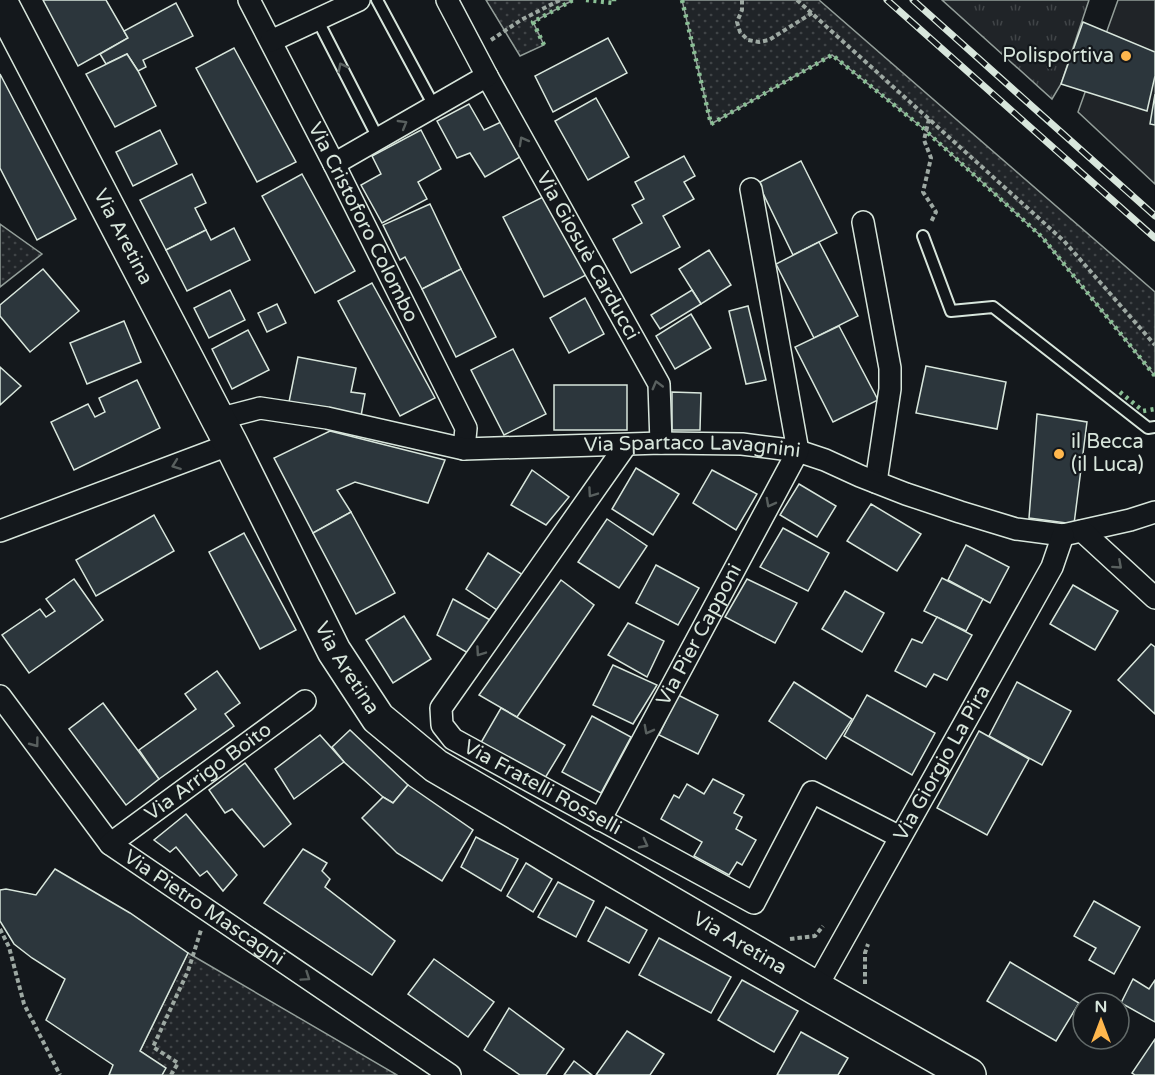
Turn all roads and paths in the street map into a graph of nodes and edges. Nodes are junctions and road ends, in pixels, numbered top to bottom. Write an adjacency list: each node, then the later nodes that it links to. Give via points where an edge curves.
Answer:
1 (249, 0): 11 (street, Via Cristoforo Colombo)
2 (359, 0): 10 (street)
3 (377, 0): 14 (lane)
4 (447, 0): 12 (street, Via Giosuè Carducci)
5 (560, 0): 12 (path)
6 (742, 0): 9 (path, via 737,22 748,40 769,40)
7 (797, 0): 9 (path)
8 (0, 1): 23 (main road, Via Aretina)
9 (812, 13): 15 (path)
10 (317, 19): 11 (street); 16 (lane, one-way to 10)
11 (271, 41): 17 (street, Via Cristoforo Colombo)
12 (474, 50): 13 (street, Via Giosuè Carducci)
13 (487, 76): 14 (street); 24 (street, Via Giosuè Carducci, one-way to 13, via 659,384)
14 (434, 106): 16 (street, one-way to 14)
15 (929, 119): 20 (path, via 924,140 931,158 923,192 936,212); 21 (path, via 1064,241)
16 (378, 138): 17 (street)
17 (334, 164): 26 (street, Via Cristoforo Colombo, via 466,428)
18 (751, 189): 27 (street)
19 (863, 222): 28 (street, via 890,368)
20 (923, 236): 22 (lane, via 951,311 993,307 1148,428)
21 (1155, 345)
22 (1155, 427)
23 (225, 432): 26 (street, Via Spartaco Lavagnini, via 260,408 327,418); 30 (street, one-way to 30); 40 (main road, Via Aretina, via 334,651 378,718 436,766)
24 (661, 443): 25 (street, Via Spartaco Lavagnini); 27 (street, Via Spartaco Lavagnini, via 742,444)
25 (626, 445): 26 (street, Via Spartaco Lavagnini); 35 (street, Via Fratelli Rosselli, one-way to 35, via 441,708 442,725 453,739)
26 (464, 449)
27 (798, 451): 28 (street, Via Spartaco Lavagnini); 35 (street, Via Pier Capponi, one-way to 35)
28 (876, 482): 31 (street, Via Spartaco Lavagnini, via 1016,529)
29 (1155, 512): 31 (street, Via Spartaco Lavagnini)
30 (0, 531)
31 (1072, 533): 32 (street, one-way to 32); 36 (street, Via Giorgio La Pira)
32 (1155, 598)
33 (0, 696): 37 (street, Via Pietro Mascagni, one-way to 37)
34 (305, 701): 37 (street, Via Arrigo Boito)
35 (600, 820): 36 (street, Via Fratelli Rosselli, one-way to 36, via 754,903 812,792)
36 (900, 837): 40 (street, Via Giorgio La Pira)
37 (110, 844): 38 (street, Via Pietro Mascagni)
38 (207, 910): 42 (path, via 188,971 153,1047 178,1063); 43 (street, Via Pietro Mascagni, one-way to 43)
39 (0, 929): 41 (path, via 9,947 24,1004)
40 (816, 988): 44 (main road, Via Aretina)
41 (60, 1075)
42 (171, 1075)
43 (450, 1075)
44 (969, 1075)

